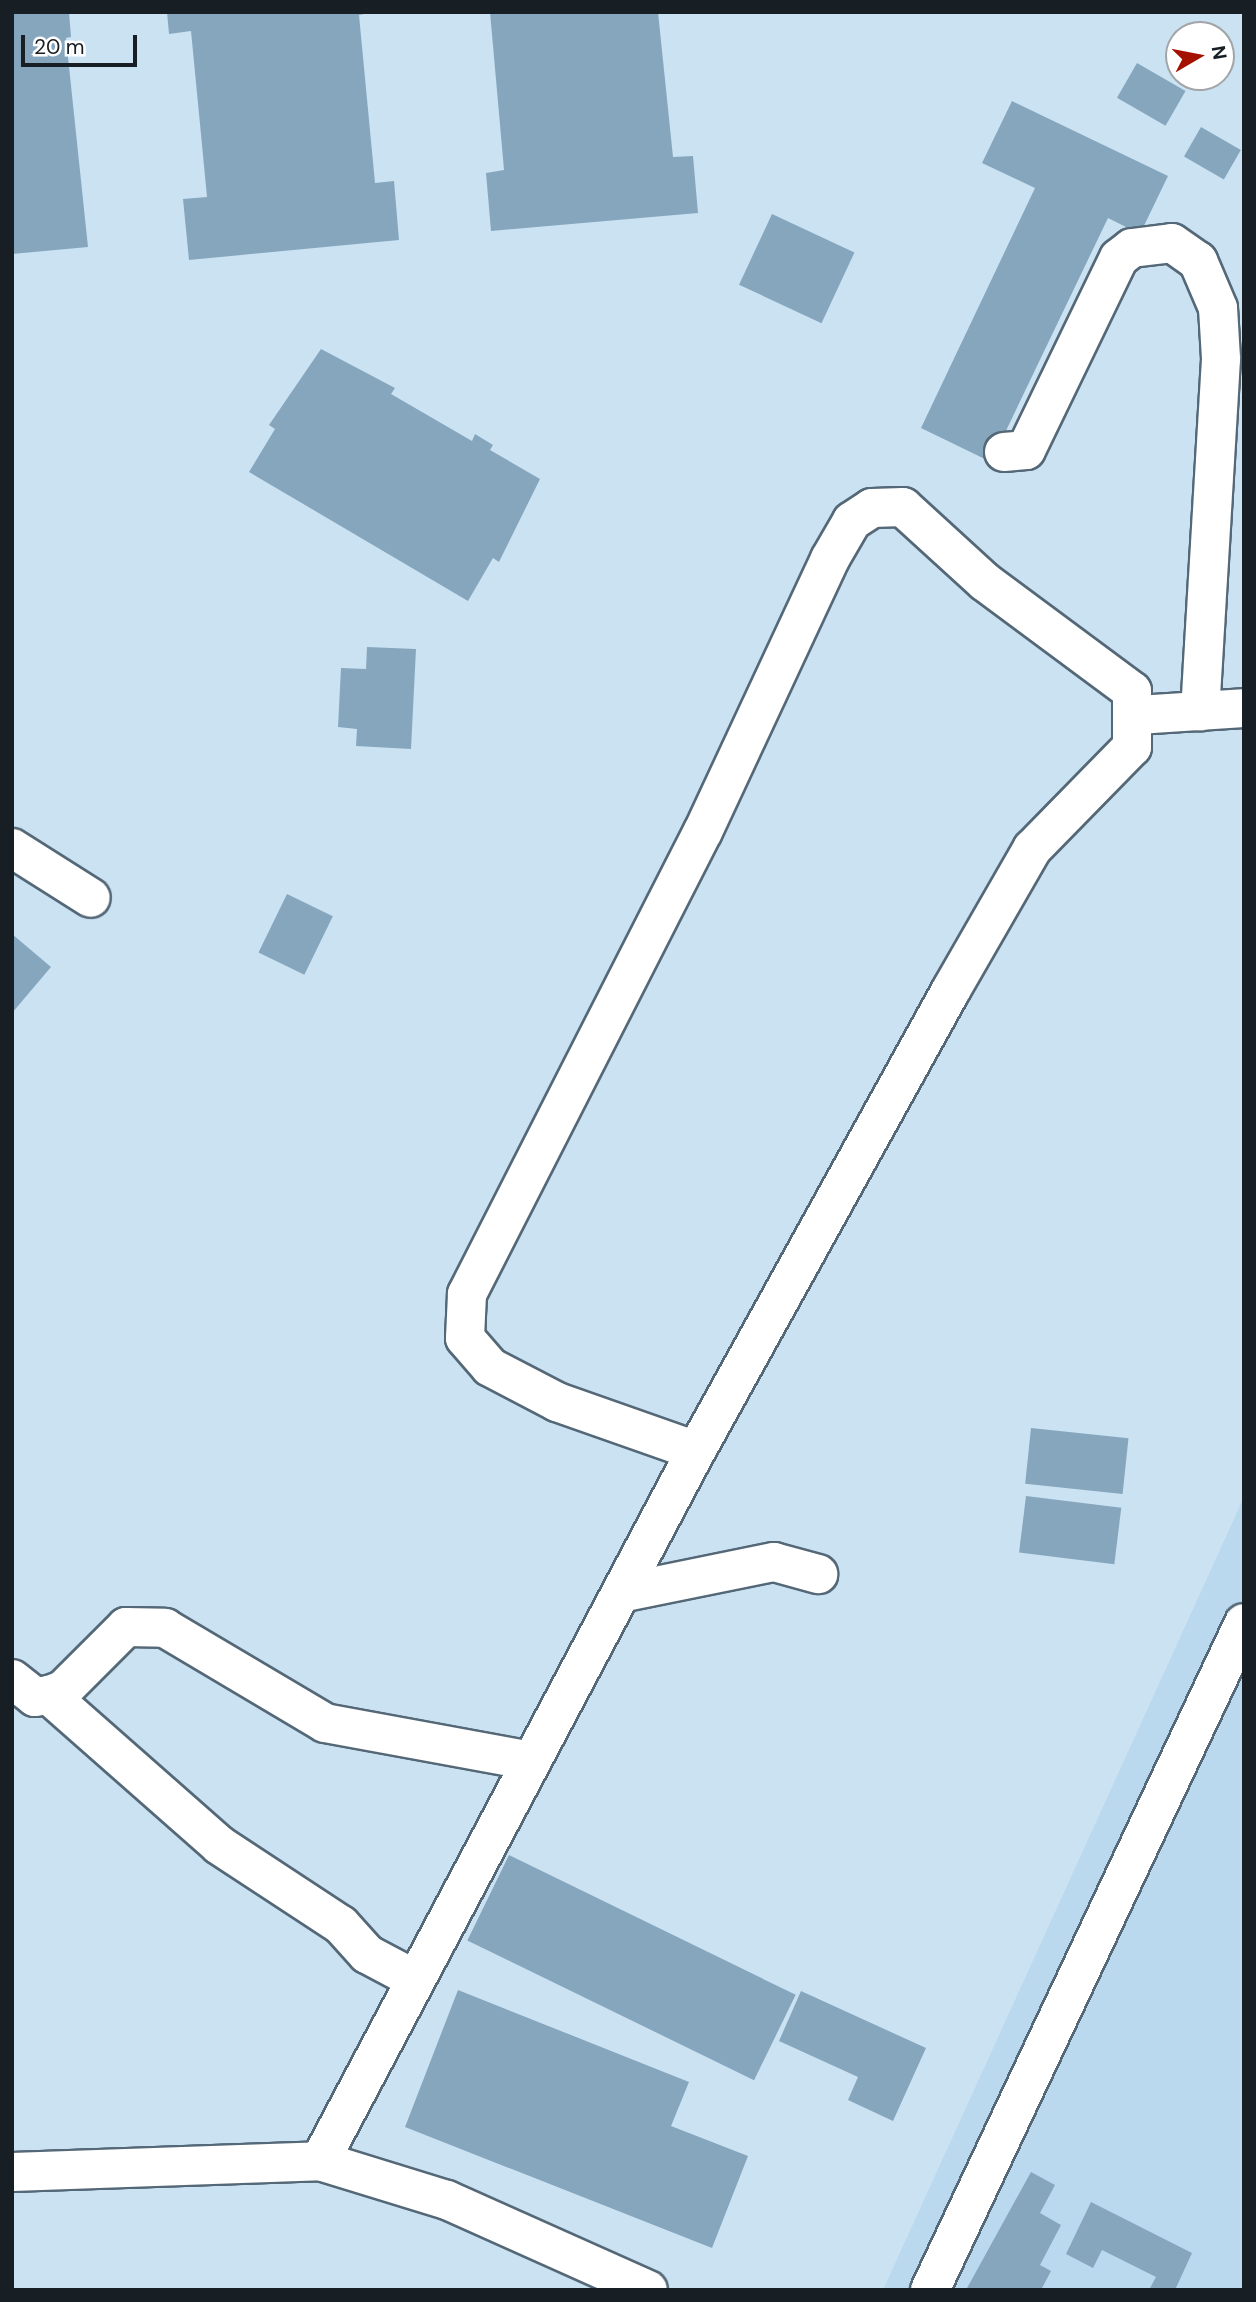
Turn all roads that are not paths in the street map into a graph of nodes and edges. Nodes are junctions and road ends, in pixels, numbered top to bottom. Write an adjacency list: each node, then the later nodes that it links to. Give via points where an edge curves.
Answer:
1 (1004, 452): 3 (street, via 1026,450 1119,258 1132,248 1172,243 1198,261 1219,308 1221,359)
2 (1244, 708): 3 (street)
3 (1200, 711): 4 (street)
4 (1137, 715): 7 (street, via 1132,747 1032,849); 7 (street, via 1132,691 1115,674 1042,628 903,507 872,508 852,521 467,1294 465,1338 490,1367 557,1402)
5 (12, 848): 6 (street)
6 (91, 898)
7 (696, 1451): 9 (street)
8 (818, 1574): 9 (street, via 774,1562)
9 (621, 1593): 13 (street)
10 (1244, 1623): 18 (street)
11 (12, 1679): 12 (street, via 21,1691)
12 (49, 1695): 13 (street, via 63,1690 126,1627 165,1628 325,1723); 14 (street, via 219,1845 341,1924 367,1954)
13 (532, 1761): 14 (street)
14 (416, 1980): 15 (street)
15 (320, 2161): 16 (street); 17 (street, via 447,2200)
16 (12, 2172)
17 (648, 2290)
18 (929, 2290)

